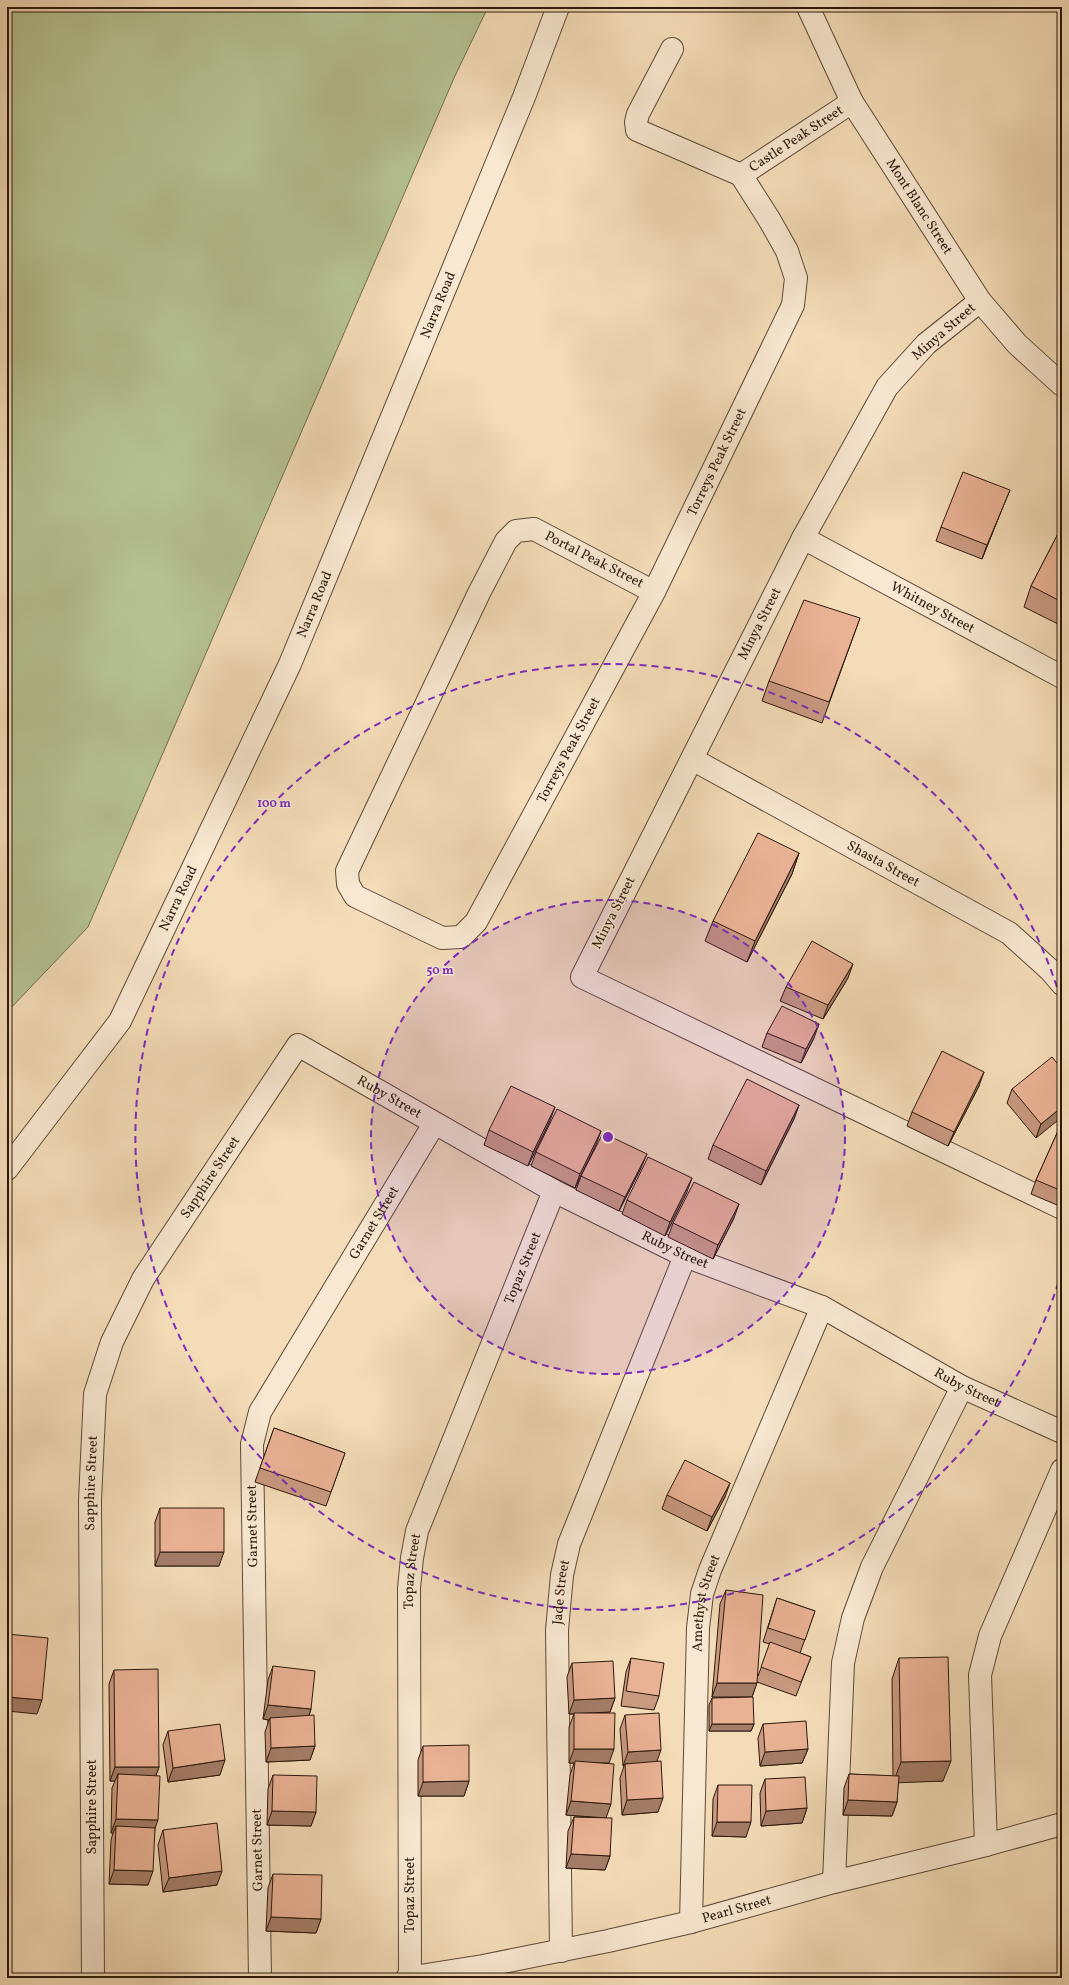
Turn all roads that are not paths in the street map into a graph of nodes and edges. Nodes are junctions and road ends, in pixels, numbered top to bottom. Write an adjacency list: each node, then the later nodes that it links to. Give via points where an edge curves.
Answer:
1 (558, 7): 16 (street, Narra Road, via 524,97 290,664 120,1021)
2 (808, 7): 4 (street, Mont Blanc Street)
3 (672, 49): 5 (street, via 638,114 637,130)
4 (852, 102): 5 (street, Castle Peak Street); 6 (street, Mont Blanc Street)
5 (741, 175): 10 (street, Torreys Peak Street, via 787,251 796,278 793,305)
6 (980, 301): 7 (street, Mont Blanc Street, via 1017,344); 9 (street, Minya Street, via 926,344 887,387)
7 (1062, 385)
8 (534, 529): 10 (street, Portal Peak Street); 10 (street, Torreys Peak Street, via 516,531 506,541 479,593 347,871 348,884 355,896 442,938 461,936 476,922)
9 (803, 538): 11 (street, Whitney Street); 12 (street, Minya Street)
10 (654, 592)
11 (1062, 677)
12 (692, 759): 13 (street, Shasta Street, via 1009,933); 18 (street, Minya Street, via 582,977)
13 (1062, 984)
14 (298, 1045): 15 (street, Ruby Street); 29 (street, Sapphire Street, via 143,1279 112,1342 95,1394 90,1500)
15 (434, 1124): 17 (street, Ruby Street); 30 (street, Garnet Street, via 260,1412 252,1444)
16 (7, 1169)
17 (554, 1191): 19 (street, Ruby Street); 32 (street, Topaz Street, via 417,1531 412,1558 409,1588)
18 (1062, 1208)
19 (685, 1256): 20 (street, Ruby Street); 28 (street, Jade Street, via 569,1544 562,1574 556,1630)
20 (822, 1307): 21 (street, Ruby Street); 27 (street, Amethyst Street, via 702,1594 698,1628)
21 (962, 1386): 22 (street, Ruby Street); 26 (street, via 872,1567 853,1618 844,1663)
22 (1062, 1432)
23 (1062, 1470): 25 (street, via 990,1636 980,1675)
24 (1062, 1824): 25 (street, Pearl Street)
25 (986, 1845): 26 (street, Pearl Street)
26 (834, 1882): 27 (street, Pearl Street)
27 (691, 1922): 28 (street, Pearl Street)
28 (561, 1951): 32 (street, Pearl Street)
29 (93, 1978)
30 (260, 1978)
31 (407, 1978): 32 (street, Pearl Street)
32 (410, 1978)

